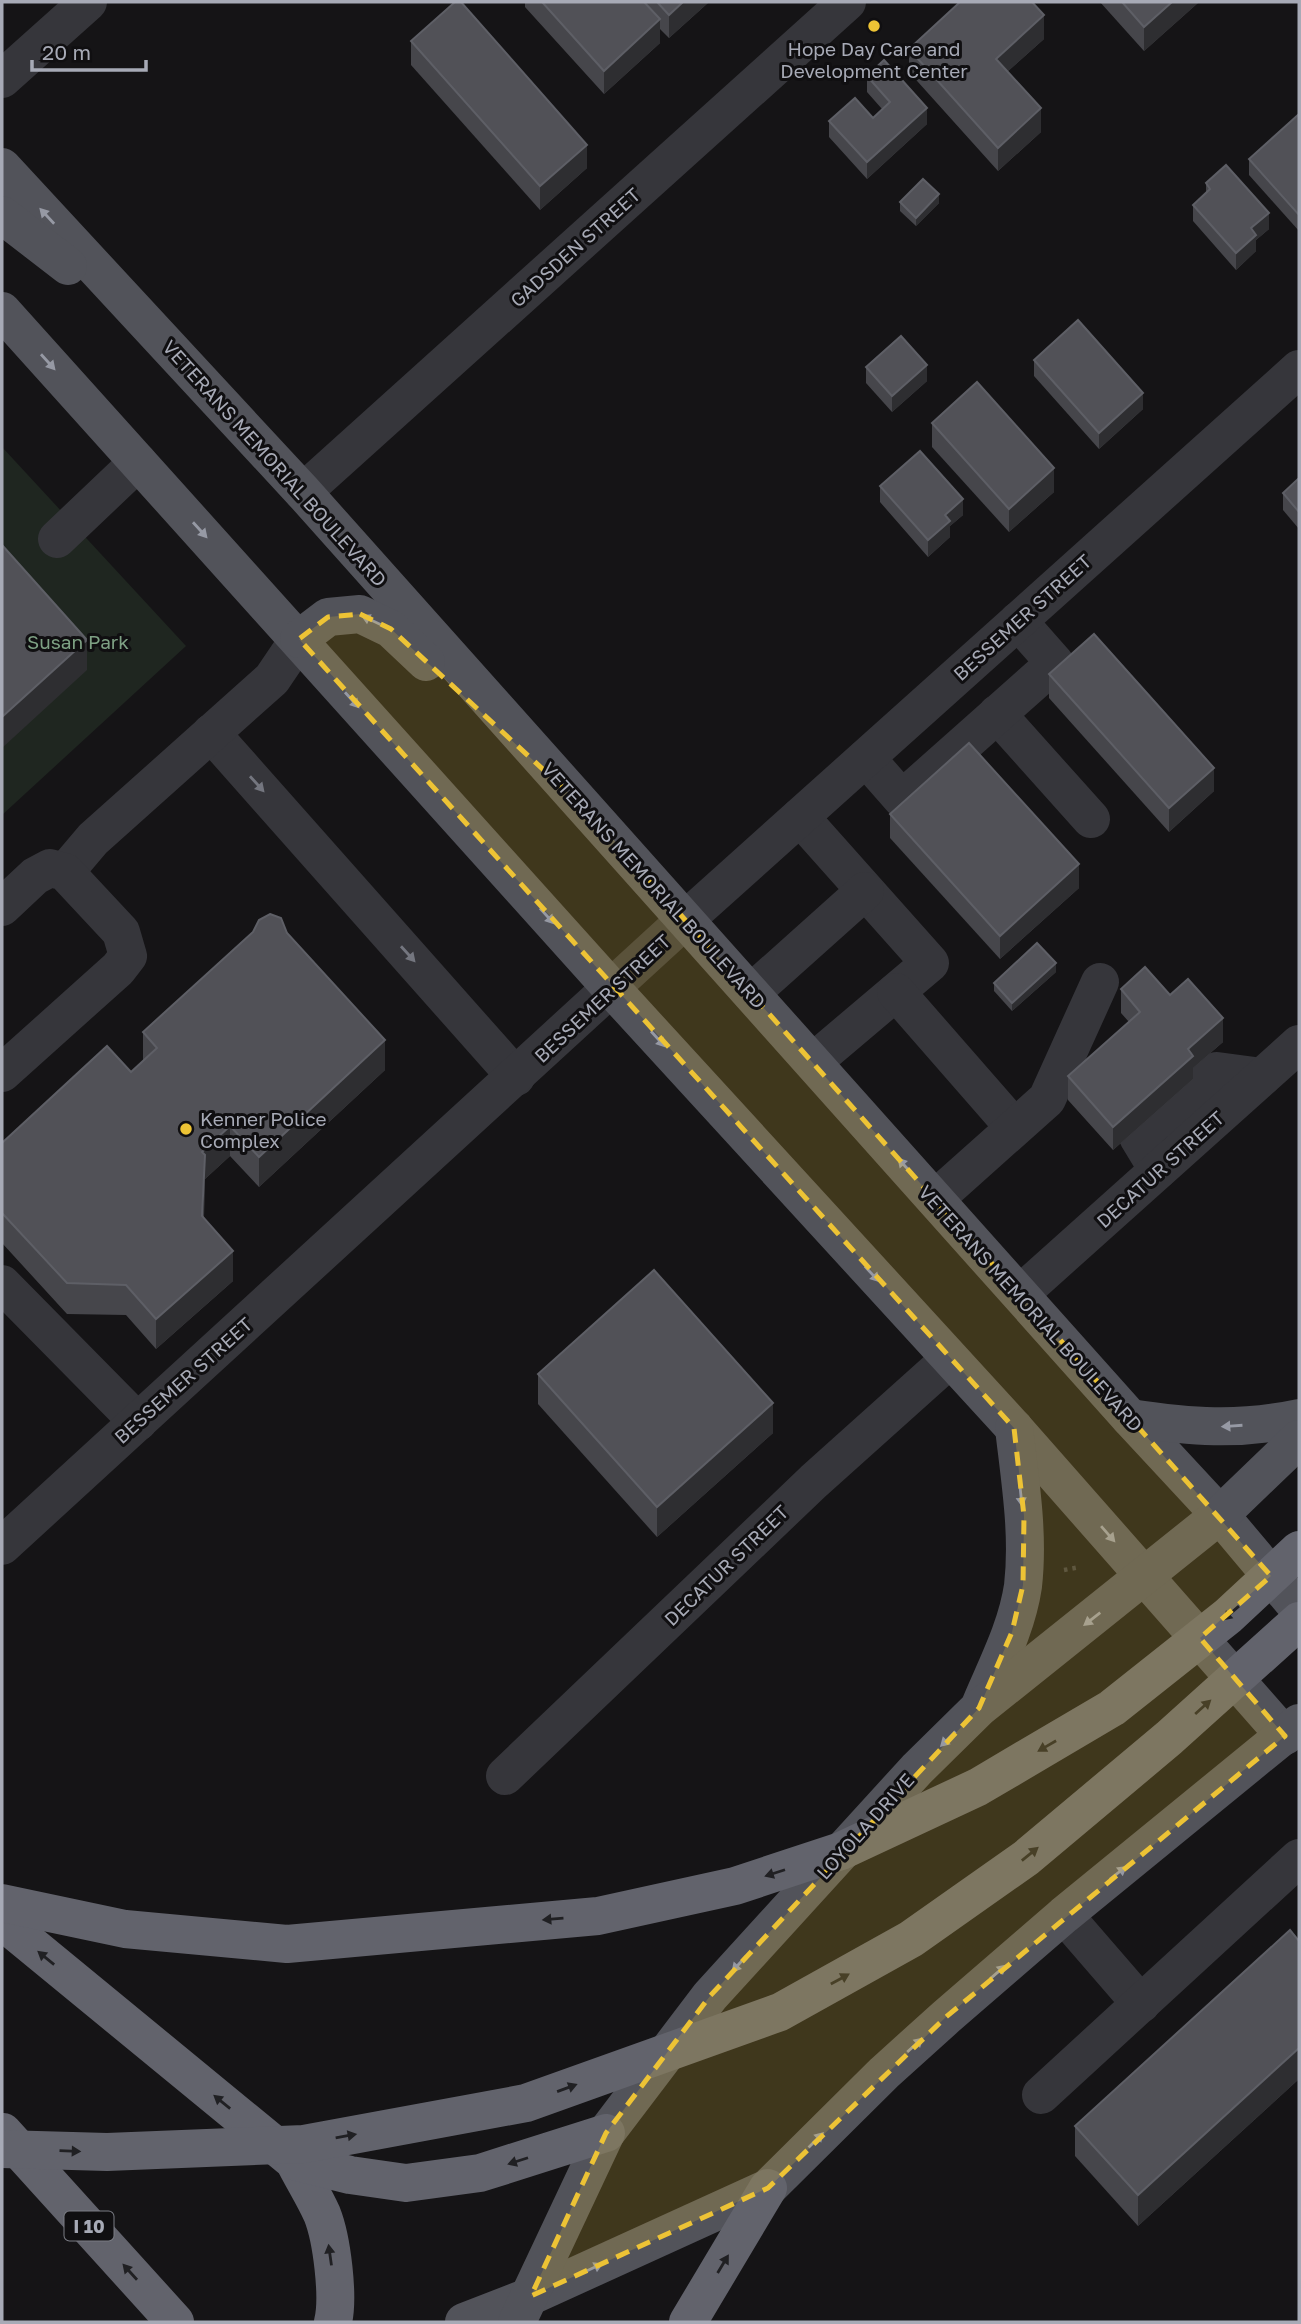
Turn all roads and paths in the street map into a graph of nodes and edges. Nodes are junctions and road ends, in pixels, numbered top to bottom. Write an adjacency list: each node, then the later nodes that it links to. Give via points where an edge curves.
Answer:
1 (88, 2): 3 (street)
2 (847, 2): 10 (street, GADSDEN STREET)
3 (2, 79)
4 (2, 167): 7 (main road, VETERANS MEMORIAL BOULEVARD, one-way to 4)
5 (2, 215): 7 (main road)
6 (2, 311): 9 (main road, one-way to 9)
7 (151, 328): 10 (main road, VETERANS MEMORIAL BOULEVARD)
8 (1299, 369): 12 (street, BESSEMER STREET)
9 (138, 462): 11 (street); 13 (main road, one-way to 13)
10 (303, 492): 17 (main road, VETERANS MEMORIAL BOULEVARD)
11 (57, 539)
12 (1018, 621): 14 (street, via 1055,663); 16 (street, BESSEMER STREET)
13 (299, 639): 15 (street, via 272,679); 17 (main road, one-way to 13, via 391,629 360,614 328,617); 25 (main road, one-way to 25)
14 (997, 714): 16 (street, via 902,799); 19 (street)
15 (211, 733): 20 (street, via 93,839); 31 (street, one-way to 31)
16 (866, 758): 18 (street, BESSEMER STREET)
17 (587, 810): 23 (main road, VETERANS MEMORIAL BOULEVARD)
18 (800, 817): 21 (street); 23 (street, BESSEMER STREET)
19 (1091, 819)
20 (65, 872): 22 (street, via 50,868 35,876); 30 (street, via 121,932 128,956)
21 (865, 891): 26 (street, via 930,963); 27 (street)
22 (2, 907)
23 (685, 920): 25 (street, BESSEMER STREET); 27 (main road, VETERANS MEMORIAL BOULEVARD)
24 (1100, 982): 32 (street, via 1047,1099)
25 (612, 989): 31 (street, BESSEMER STREET); 36 (main road, one-way to 36)
26 (896, 992): 29 (street); 32 (street)
27 (751, 993): 29 (main road, VETERANS MEMORIAL BOULEVARD)
28 (1299, 1044): 35 (street, DECATUR STREET)
29 (813, 1062): 33 (main road, VETERANS MEMORIAL BOULEVARD, one-way to 29)
30 (2, 1073)
31 (516, 1077): 39 (street, BESSEMER STREET)
32 (1013, 1126): 33 (street)
33 (935, 1199): 35 (main road, VETERANS MEMORIAL BOULEVARD)
34 (2, 1284): 39 (street)
35 (1020, 1294): 37 (main road, VETERANS MEMORIAL BOULEVARD)
36 (950, 1359): 40 (main road); 52 (street, DECATUR STREET, via 814,1481)
37 (1130, 1418): 38 (main road, one-way to 37, via 1201,1428); 42 (main road, VETERANS MEMORIAL BOULEVARD)
38 (1299, 1418)
39 (138, 1422): 43 (street, BESSEMER STREET)
40 (1014, 1428): 47 (main road, one-way to 47); 50 (main road, one-way to 50, via 1024,1516 1023,1585 1012,1632)
41 (1299, 1439): 42 (main road, LOYOLA DRIVE)
42 (1220, 1515): 47 (main road, LOYOLA DRIVE); 48 (main road, VETERANS MEMORIAL BOULEVARD)
43 (2, 1546)
44 (1299, 1550): 54 (highway, one-way to 54, bridge, via 1228,1616 1112,1708 966,1793 841,1851 735,1886 598,1916 287,1944 125,1929)
45 (1080, 1567): 46 (path)
46 (1054, 1572)
47 (1146, 1577): 50 (main road, LOYOLA DRIVE, one-way to 50); 51 (main road)
48 (1299, 1609)
49 (1299, 1621): 61 (highway, one-way to 49, bridge, via 107,2152 304,2144 526,2103 780,2012 911,1939 1026,1858)
50 (979, 1708): 60 (main road, LOYOLA DRIVE, one-way to 60, via 917,1769 710,1996)
51 (1294, 1737): 55 (main road, one-way to 51)
52 (505, 1776)
53 (1299, 1858): 57 (street)
54 (2, 1903)
55 (1063, 1915): 57 (street); 63 (main road, one-way to 55, via 884,2073)
56 (2, 1922): 62 (highway, one-way to 56)
57 (1141, 2004): 58 (street)
58 (1041, 2095)
59 (2, 2130): 65 (highway, I 10, one-way to 59)
60 (606, 2133): 62 (highway, one-way to 62, via 480,2173 406,2183); 64 (main road, LOYOLA DRIVE)
61 (2, 2149)
62 (294, 2161): 66 (highway, one-way to 62, via 331,2254 323,2217)
63 (768, 2188): 64 (main road, one-way to 63); 68 (highway, one-way to 63)
64 (524, 2309): 67 (main road)
65 (175, 2322)
66 (332, 2322)
67 (464, 2322)
68 (688, 2322)

